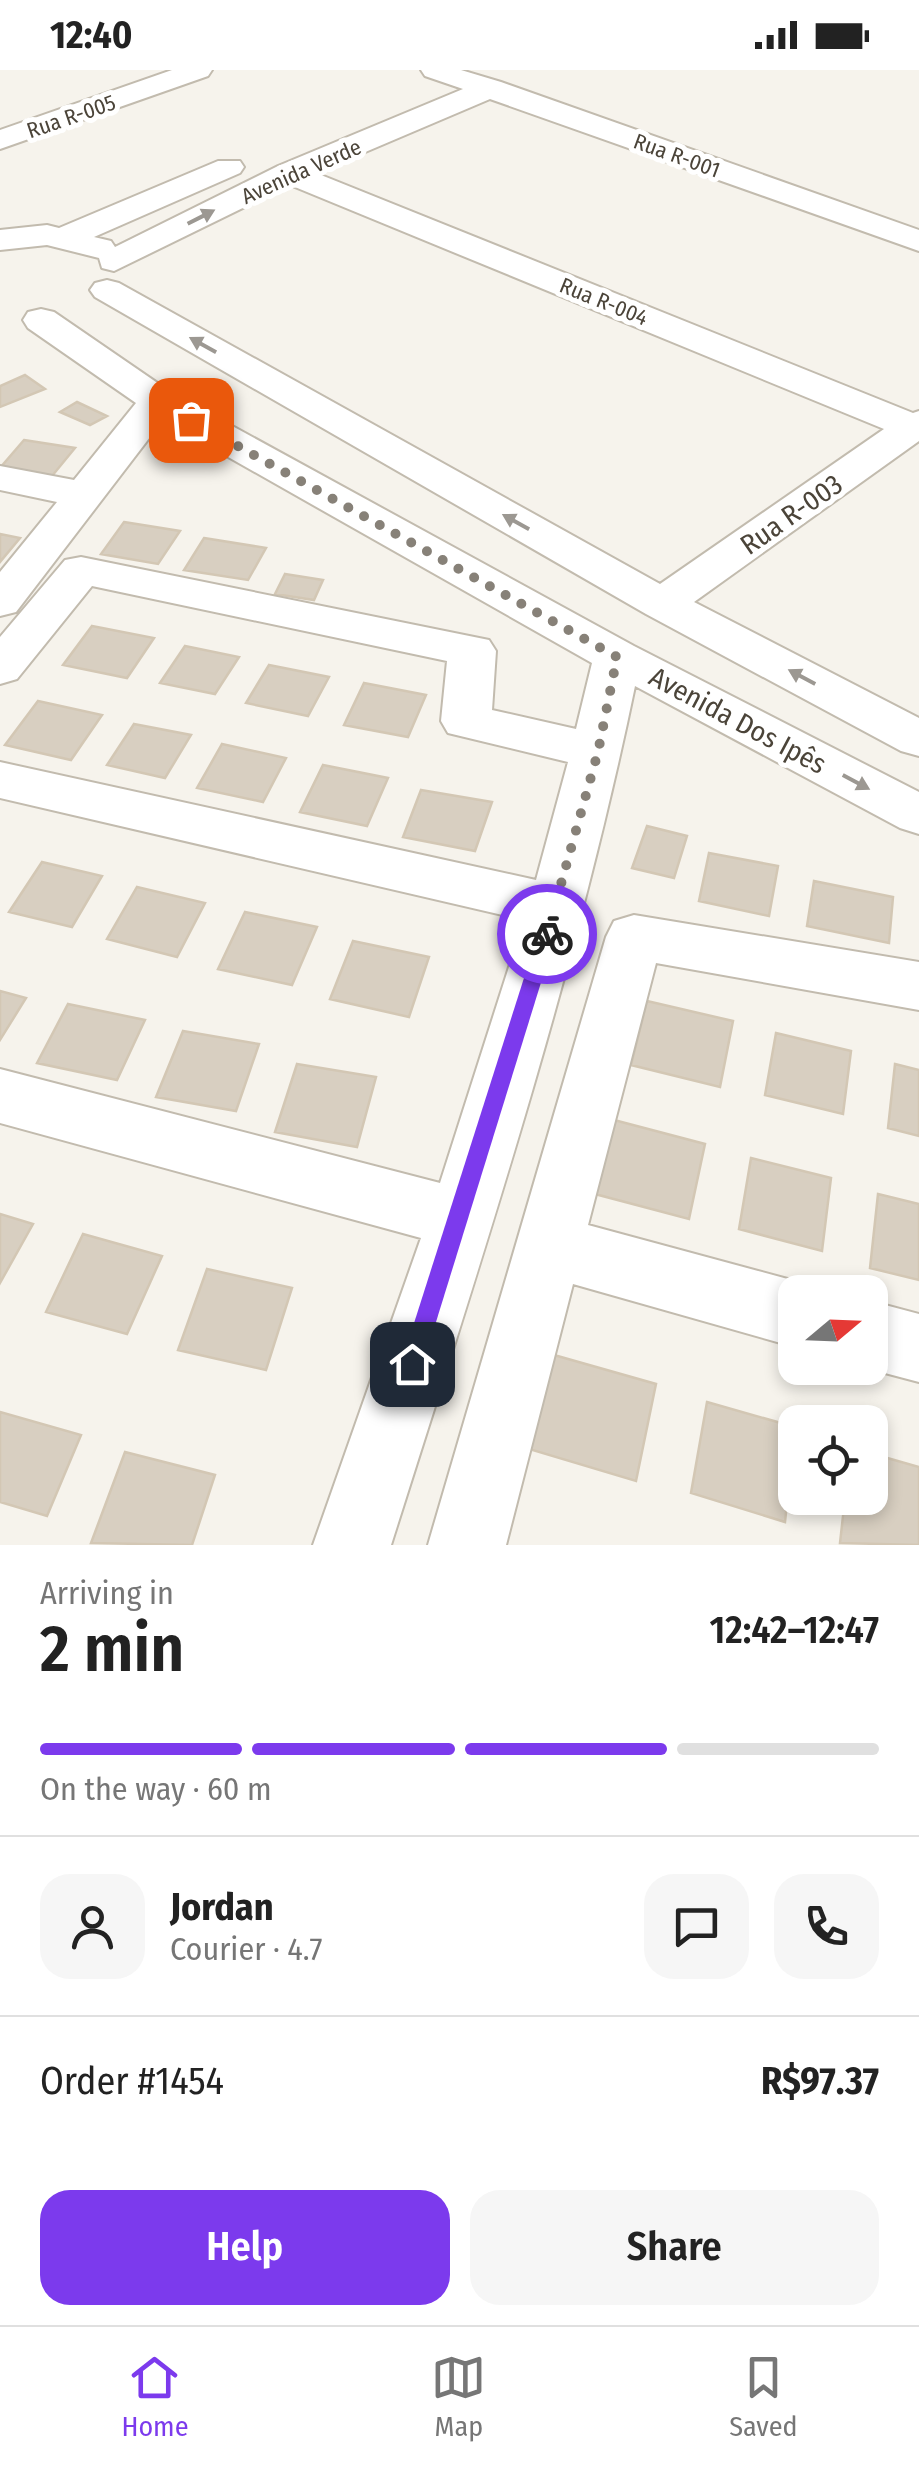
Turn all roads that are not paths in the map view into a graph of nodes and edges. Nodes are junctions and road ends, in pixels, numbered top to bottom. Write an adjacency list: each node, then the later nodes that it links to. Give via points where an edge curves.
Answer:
1 (198, 70): 4 (street, Rua R-005)
2 (441, 72): 3 (street, Rua R-001); 7 (street, Avenida Verde)
3 (491, 88): 5 (street, Avenida Verde); 8 (street, Rua R-001)
4 (0, 140)
5 (289, 173): 9 (street, Avenida Verde, one-way to 5); 12 (street, Rua R-004)
6 (2, 237): 7 (street)
7 (66, 237): 9 (street, via 97,246)
8 (919, 241)
9 (110, 276): 10 (street, Avenida Verde, via 80,308); 16 (street, one-way to 9)
10 (26, 321): 11 (street, Avenida Dos Ipês)
11 (158, 401): 14 (street); 17 (street, Avenida Dos Ipês)
12 (917, 427): 16 (street, Rua R-003)
13 (0, 478): 14 (street)
14 (86, 495): 15 (street)
15 (0, 602)
16 (662, 604): 19 (street, one-way to 16)
17 (617, 657): 20 (street); 22 (street, Avenida Dos Ipês, one-way to 22)
18 (0, 668): 20 (street, via 81,570 472,651 466,721)
19 (919, 739)
20 (598, 752): 23 (street)
21 (0, 780): 23 (street)
22 (919, 814)
23 (556, 906): 26 (street)
24 (919, 986): 27 (street, via 634,937)
25 (0, 1096): 26 (street)
26 (460, 1218): 31 (street)
27 (549, 1246): 28 (street); 32 (street)
28 (778, 1309)
29 (888, 1340): 30 (street)
30 (919, 1348)
31 (352, 1545)
32 (467, 1545)

